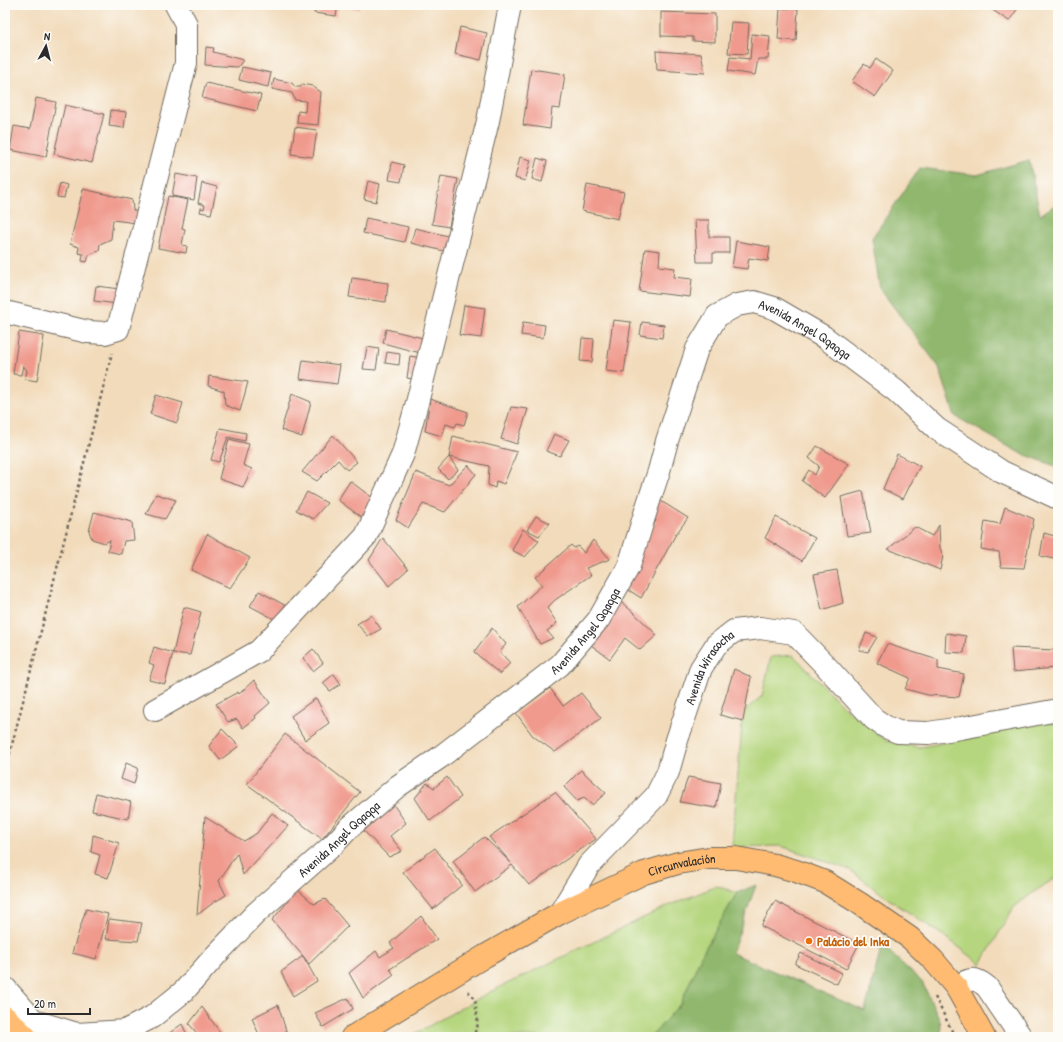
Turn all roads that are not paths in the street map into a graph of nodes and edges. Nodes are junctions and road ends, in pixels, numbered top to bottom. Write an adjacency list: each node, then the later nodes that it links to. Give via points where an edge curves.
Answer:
1 (176, 5): 3 (street, via 186,24 186,63 118,329 105,333 88,332)
2 (510, 5): 5 (street, via 488,121 417,403 403,454 366,536 259,651)
3 (5, 312)
4 (1058, 498): 9 (street, Avenida Angel Qqaqqa, via 1002,472 936,429 896,391 824,336 774,308 754,302 737,305 717,316 697,349 629,566 599,619 560,665 439,758 398,786 348,828 333,845 256,914 184,991 152,1017 125,1031 77,1034 34,1021)
5 (155, 710)
6 (1058, 710): 7 (street, Avenida Wiracocha, via 928,733 898,732 874,719 794,633 760,628 734,631 716,645 701,668 668,772 656,796 589,865)
7 (560, 913): 8 (highway, Circunvalación, via 644,873 678,863 709,858 736,858 775,865 825,882 859,903 910,938); 12 (highway, Circunvalación)
8 (956, 987): 13 (highway, Circunvalación); 14 (street, via 970,980 980,981 987,987)
9 (5, 988)
10 (5, 1017): 11 (highway)
11 (26, 1037)
12 (352, 1037)
13 (984, 1037)
14 (1021, 1037)

